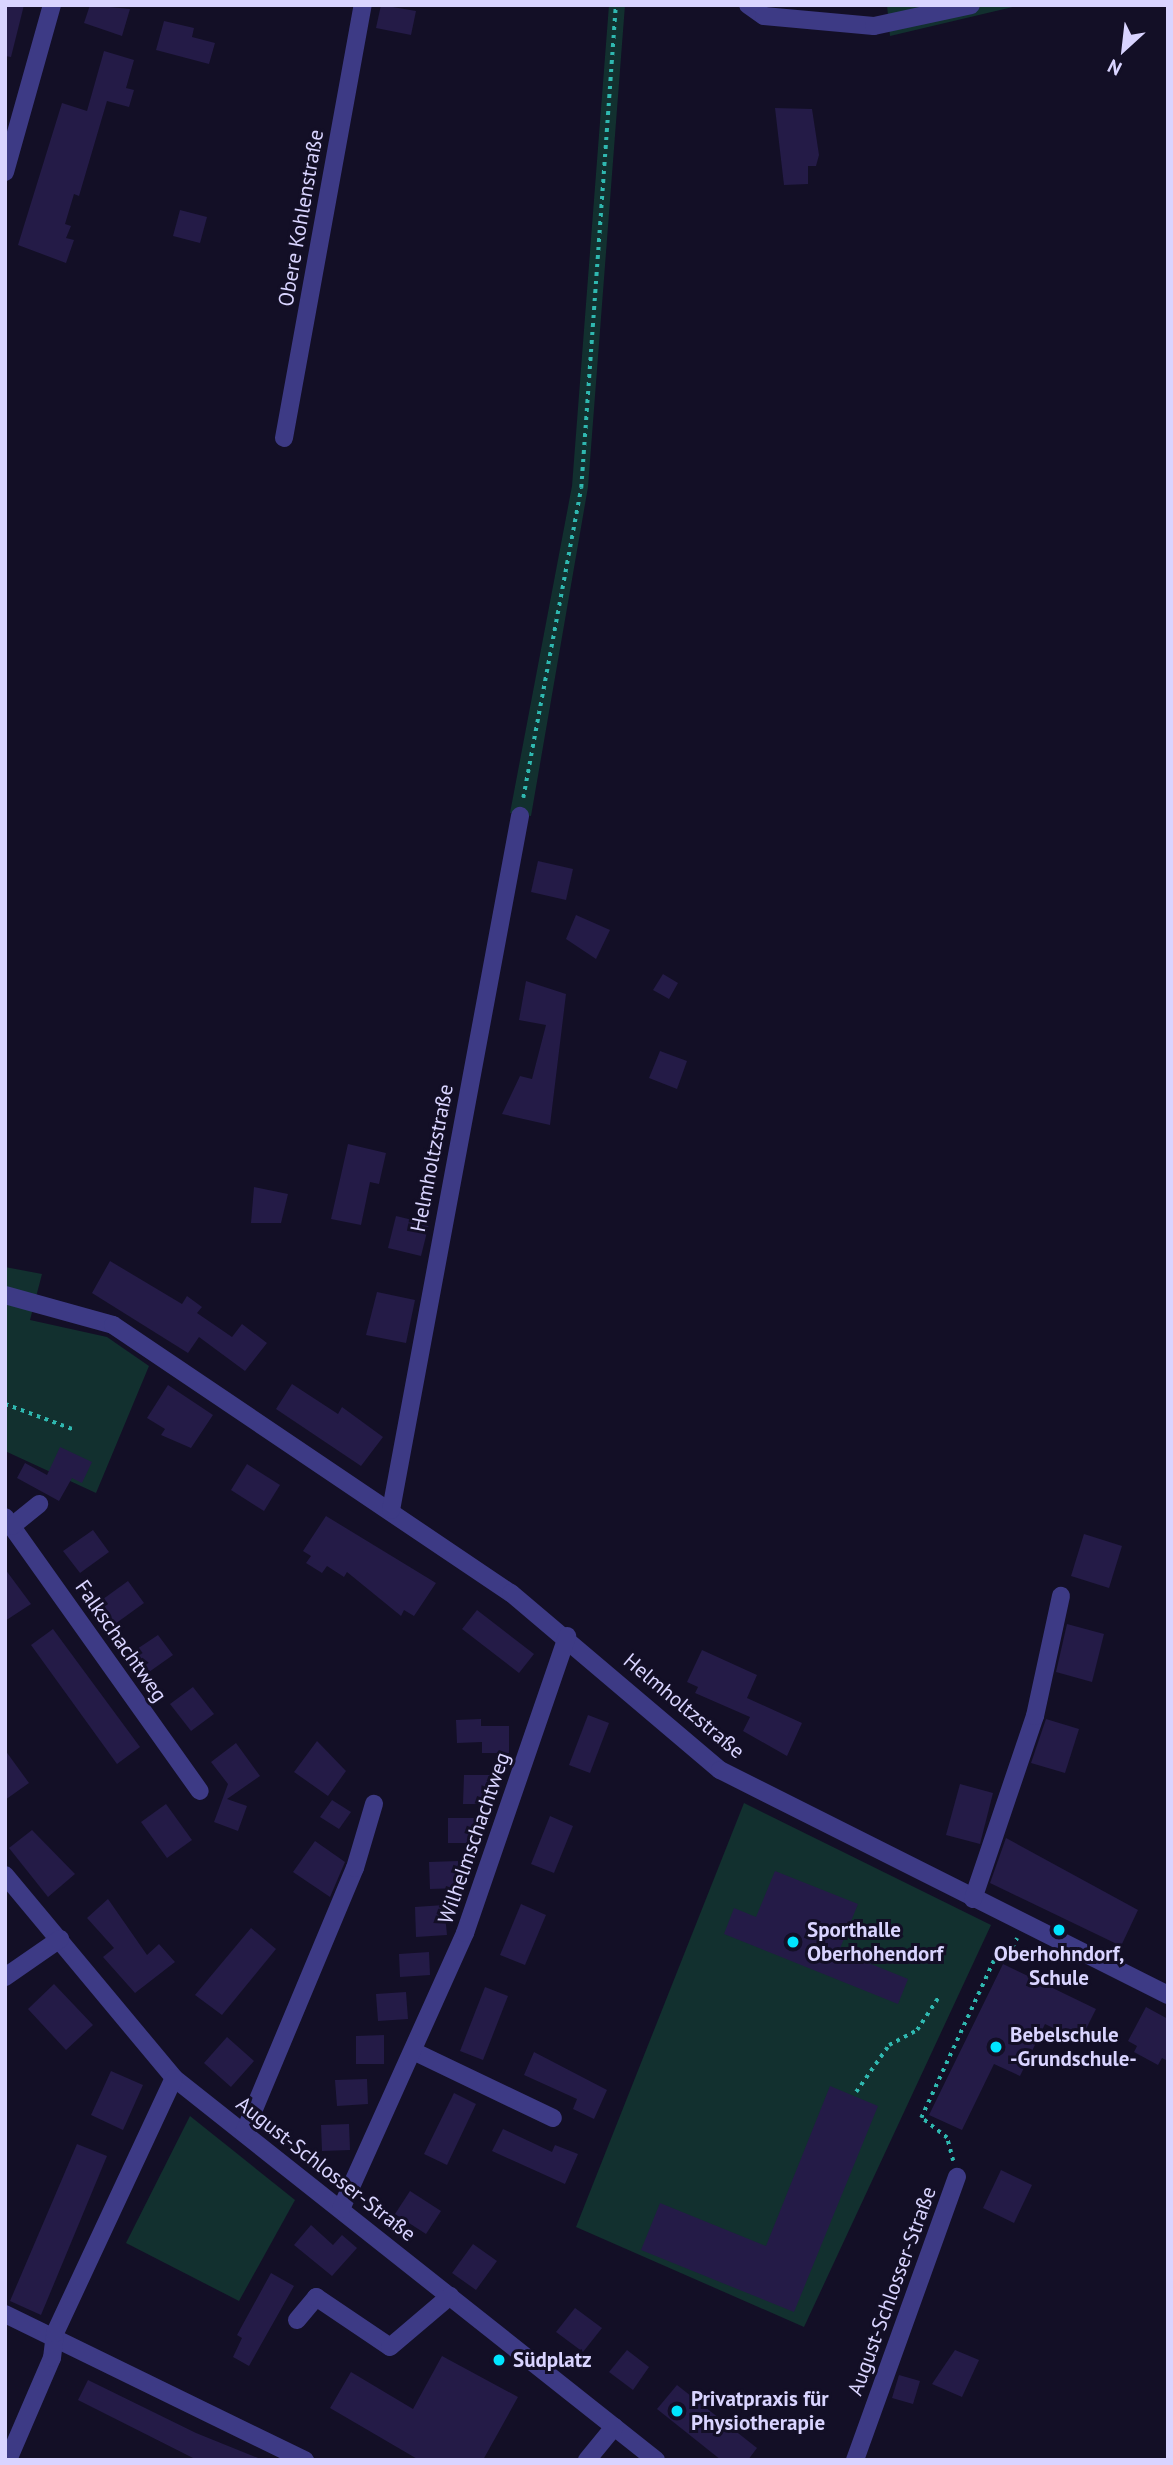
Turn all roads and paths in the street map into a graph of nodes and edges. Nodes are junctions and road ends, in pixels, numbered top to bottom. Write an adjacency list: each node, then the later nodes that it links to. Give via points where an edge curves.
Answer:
1 (52, 5): 6 (street)
2 (363, 5): 7 (street, Obere Kohlenstraße)
3 (616, 5): 8 (path, via 581,488)
4 (748, 5): 5 (street, via 764,16 874,26)
5 (971, 5)
6 (5, 172)
7 (284, 438)
8 (520, 816): 13 (street, Helmholtzstraße)
9 (5, 1295): 13 (street, Helmholtzstraße, via 113,1325)
10 (5, 1404): 11 (path)
11 (75, 1430)
12 (39, 1504): 14 (street)
13 (391, 1510): 16 (street, Helmholtzstraße)
14 (9, 1521): 17 (street, Falkschachtweg)
15 (1061, 1596): 20 (street, via 1035,1716)
16 (568, 1636): 20 (street, Helmholtzstraße, via 720,1770); 26 (street, Wilhelmschachtweg, via 466,1933)
17 (200, 1791)
18 (374, 1804): 30 (street, via 355,1868)
19 (5, 1875): 22 (street, August-Schlosser-Straße)
20 (973, 1899): 21 (street, Helmholtzstraße)
21 (1024, 1923): 25 (street, Helmholtzstraße); 31 (path, via 1008,1955 994,1960 921,2118 947,2138)
22 (60, 1939): 23 (street); 27 (street, August-Schlosser-Straße)
23 (5, 1977)
24 (940, 1995): 28 (path, via 916,2029 889,2045)
25 (1168, 1995)
26 (412, 2051): 29 (street); 32 (street, Wilhelmschachtweg)
27 (174, 2078): 30 (street, August-Schlosser-Straße); 36 (street)
28 (856, 2092)
29 (553, 2118)
30 (244, 2133): 32 (street, August-Schlosser-Straße)
31 (957, 2176): 42 (street, August-Schlosser-Straße)
32 (341, 2209): 33 (street, August-Schlosser-Straße)
33 (450, 2296): 35 (street, via 390,2347 316,2297); 37 (street, August-Schlosser-Straße)
34 (5, 2314): 36 (street)
35 (297, 2320)
36 (55, 2333): 38 (street, via 52,2358); 39 (street)
37 (614, 2427): 40 (street); 41 (street, August-Schlosser-Straße)
38 (8, 2460)
39 (305, 2460)
40 (587, 2460)
41 (656, 2460)
42 (855, 2460)

